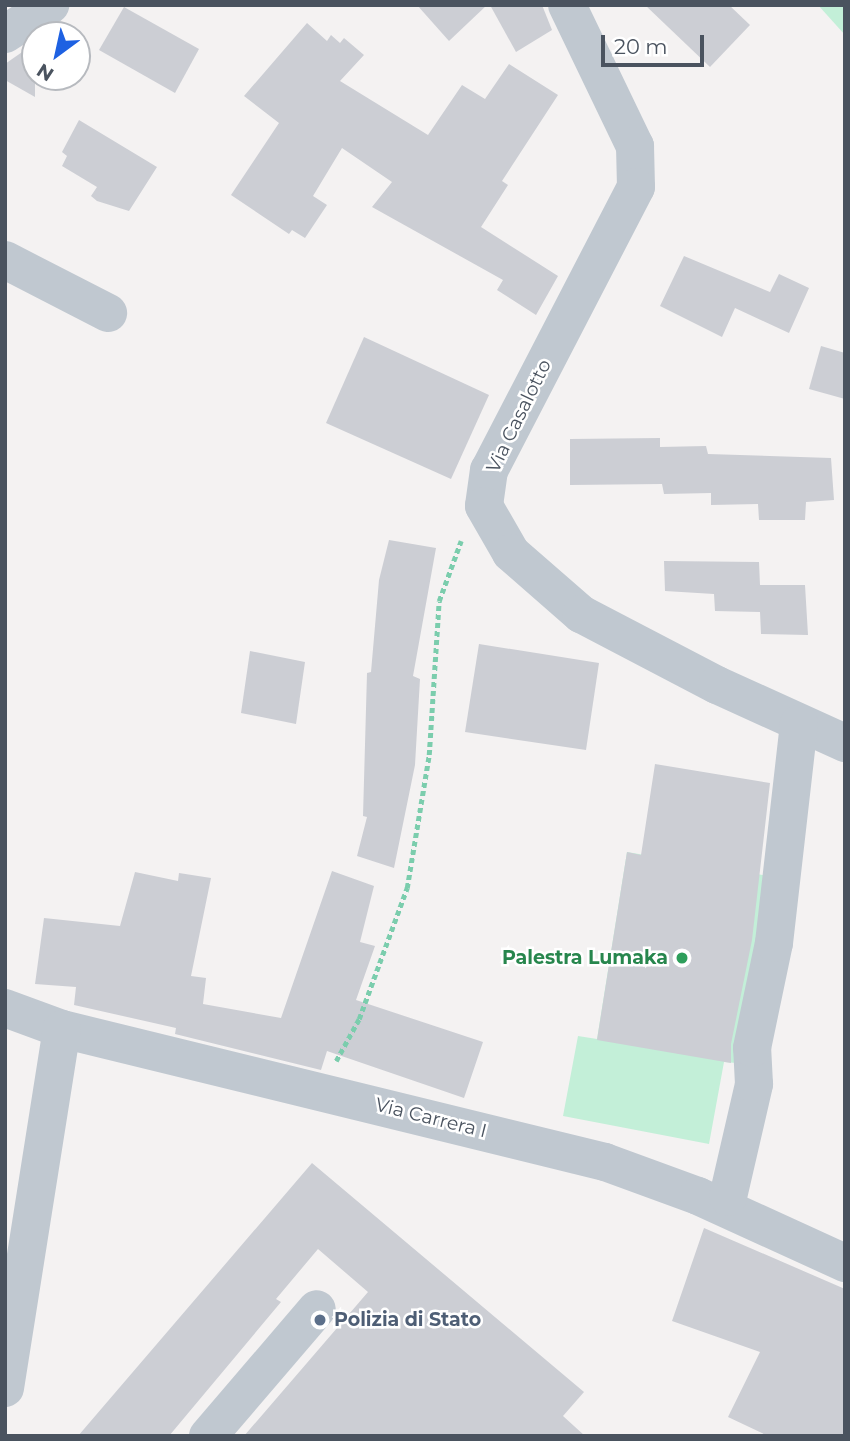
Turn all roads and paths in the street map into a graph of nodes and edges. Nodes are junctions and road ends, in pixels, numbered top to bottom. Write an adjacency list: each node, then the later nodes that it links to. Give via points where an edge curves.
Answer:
1 (50, 5): 3 (street)
2 (567, 5): 6 (street, Via Casalotto, via 635,146 636,187 489,470)
3 (5, 34)
4 (5, 260): 5 (street)
5 (108, 313)
6 (484, 506): 7 (street, via 511,553 581,614); 11 (path, via 467,523 439,601 429,755 407,888 359,1019)
7 (799, 723): 8 (street); 12 (street, via 774,943 752,1048 754,1084)
8 (845, 743)
9 (5, 1008): 10 (street, Via Carrera I)
10 (62, 1029): 11 (street, Via Carrera I); 15 (street)
11 (323, 1091): 13 (street, Via Carrera I, via 605,1162 698,1196)
12 (728, 1197)
13 (845, 1262)
14 (317, 1309): 16 (street)
15 (5, 1388)
16 (208, 1436)

